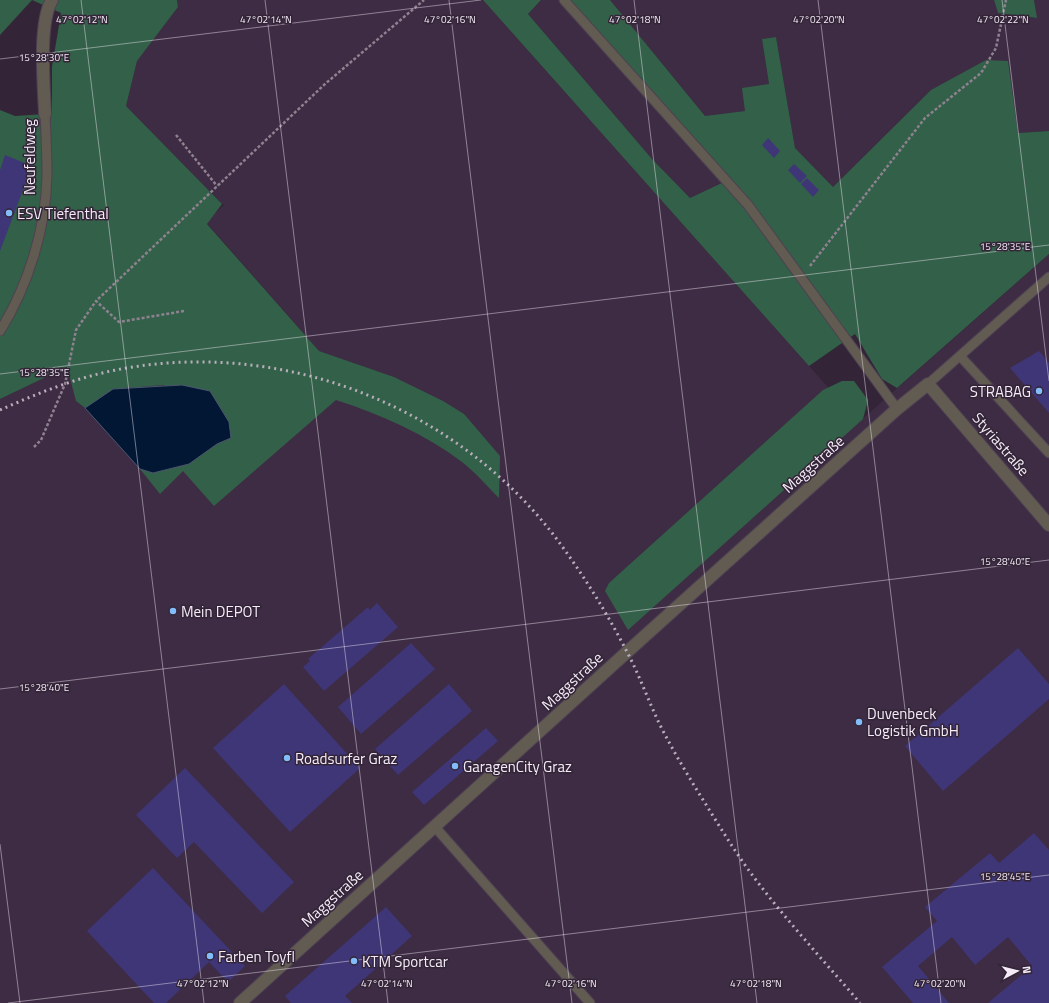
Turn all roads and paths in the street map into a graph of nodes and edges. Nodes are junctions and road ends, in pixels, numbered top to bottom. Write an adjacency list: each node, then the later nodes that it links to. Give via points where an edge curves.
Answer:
1 (52, 0): 5 (street, Neufeldweg, via 47,8 42,61)
2 (424, 0): 7 (path, via 325,84)
3 (564, 0): 8 (lane, via 748,205)
4 (1006, 0): 8 (path, via 996,48 981,73 925,118)
5 (45, 114): 12 (lane, Neufeldweg, via 47,176 38,236 17,302)
6 (176, 135): 7 (path)
7 (217, 186): 10 (path)
8 (801, 277): 15 (lane)
9 (1049, 278): 13 (lane)
10 (96, 301): 11 (path, via 119,322); 16 (path, via 76,330 65,384 41,440)
11 (184, 311)
12 (0, 331)
13 (960, 356): 14 (lane); 17 (lane)
14 (928, 384): 15 (street, Maggstraße); 18 (street, Styriastraße)
15 (897, 409): 19 (street, Maggstraße)
16 (34, 447)
17 (1049, 453)
18 (1049, 525)
19 (435, 827): 20 (street, Maggstraße); 21 (lane)
20 (240, 1003)
21 (590, 1003)

